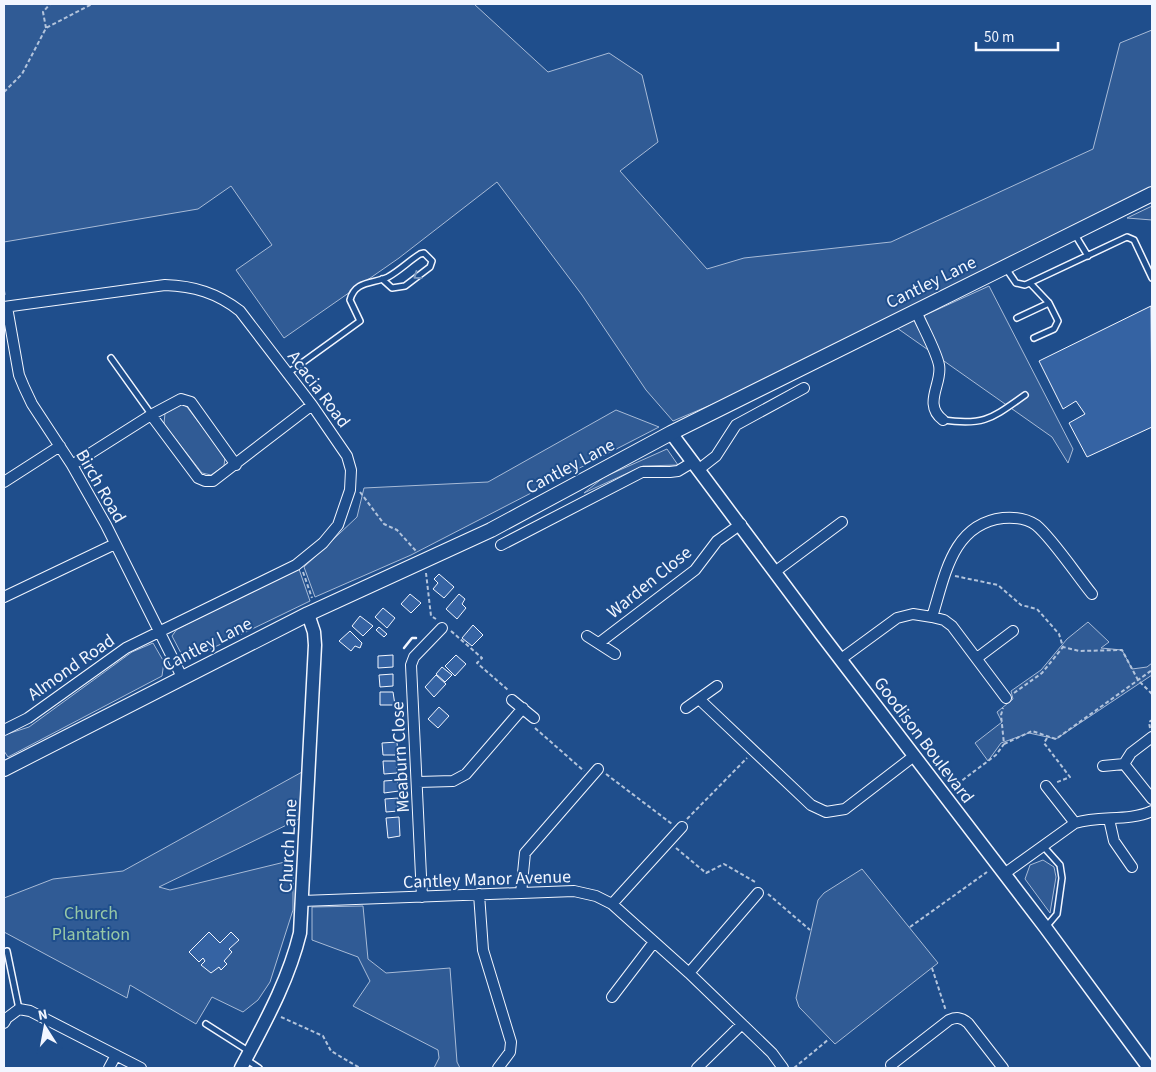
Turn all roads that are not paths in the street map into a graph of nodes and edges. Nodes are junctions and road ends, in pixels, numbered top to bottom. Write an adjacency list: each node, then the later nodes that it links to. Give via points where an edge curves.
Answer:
1 (1152, 194): 2 (main road, Cantley Lane)
2 (1074, 232): 3 (lane); 4 (main road, Cantley Lane)
3 (1088, 256): 6 (lane, via 1130,238 1134,240); 7 (lane)
4 (1004, 267): 7 (lane, via 1016,283); 10 (main road, Cantley Lane)
5 (382, 278): 5 (lane, one-way to 5, via 420,254 424,253 432,261 430,267 405,286 392,288); 14 (lane, via 364,283 351,296 351,304 360,322)
6 (1152, 278)
7 (1030, 283): 8 (lane)
8 (1050, 303): 11 (lane); 12 (lane, via 1057,326)
9 (5, 307): 14 (street, Acacia Road, via 135,288 187,286 225,299 240,311); 21 (street, Birch Road, via 19,375 32,404)
10 (916, 311): 19 (street, via 940,366 934,406); 20 (main road, Cantley Lane)
11 (1017, 318)
12 (1034, 338)
13 (111, 358): 18 (lane)
14 (288, 373): 17 (street, Acacia Road)
15 (804, 388): 24 (street, via 736,425 716,456)
16 (1026, 395): 19 (lane, via 996,416 981,422)
17 (312, 405): 22 (street); 37 (street, Acacia Road, via 347,456 351,470 346,505 338,525 324,543 298,563)
18 (152, 415): 22 (street, via 174,401 187,400); 22 (street, via 198,478 213,481); 23 (street)
19 (943, 420)
20 (671, 433): 24 (street, Goodison Boulevard); 33 (main road, Cantley Lane, via 491,530)
21 (60, 446): 23 (street, Birch Road); 25 (street)
22 (236, 464)
23 (72, 465): 28 (street, Birch Road)
24 (695, 466): 27 (street, Goodison Boulevard); 29 (street, via 670,472 642,472)
25 (4, 482)
26 (842, 522): 30 (street)
27 (741, 524): 30 (street, Goodison Boulevard); 39 (street, Warden Close, via 717,541 695,570)
28 (116, 544): 32 (street); 37 (street, Birch Road)
29 (500, 545)
30 (776, 571): 42 (street, Goodison Boulevard)
31 (1092, 594): 34 (street, via 1035,525 1012,517 981,524 967,533 951,556)
32 (4, 597)
33 (312, 612): 43 (main road, Cantley Lane); 72 (street, Church Lane, via 315,645)
34 (932, 617): 41 (street, via 952,626); 42 (street, via 913,614 898,618)
35 (443, 626): 58 (street, Meaburn Close, via 414,657 411,665)
36 (1013, 630): 41 (street)
37 (158, 632): 43 (street, Birch Road); 51 (street, Almond Road, via 126,648 28,718)
38 (587, 636): 39 (street)
39 (599, 643): 40 (street)
40 (615, 654)
41 (977, 658): 46 (street)
42 (841, 659): 53 (street, Goodison Boulevard)
43 (182, 677): 56 (main road, Cantley Lane)
44 (717, 686): 45 (street)
45 (700, 698): 49 (street); 53 (street, via 817,809 835,812 845,809)
46 (1006, 698)
47 (512, 700): 48 (street)
48 (523, 708): 50 (street); 58 (street, via 466,774 453,781)
49 (686, 708)
50 (534, 718)
51 (4, 730)
52 (1152, 737): 54 (street, via 1131,753)
53 (914, 756): 67 (street, Goodison Boulevard)
54 (1124, 764): 55 (street); 60 (street)
55 (1103, 766)
56 (4, 769)
57 (595, 773): 69 (street, via 525,853)
58 (418, 782): 71 (street, Meaburn Close)
59 (1046, 786): 63 (street)
60 (1152, 799)
61 (1152, 811): 62 (street)
62 (1110, 819): 63 (street, via 1084,820); 66 (street, via 1114,841)
63 (1076, 824): 65 (street)
64 (682, 826): 73 (street)
65 (1043, 846): 67 (street); 74 (lane, via 1060,865 1062,878 1057,914)
66 (1132, 867)
67 (1001, 869): 74 (street, Goodison Boulevard)
68 (759, 888): 77 (street)
69 (521, 893): 70 (street, Cantley Manor Avenue); 73 (street, Cantley Manor Avenue, via 584,892)
70 (479, 894): 71 (street, Cantley Manor Avenue); 89 (street, via 483,950 511,1042 510,1052)
71 (422, 897): 72 (street, Cantley Manor Avenue)
72 (302, 901): 84 (street, Church Lane, via 294,959)
73 (612, 904): 75 (street, Cantley Manor Avenue)
74 (1045, 927): 93 (street, Goodison Boulevard)
75 (654, 942): 77 (street, Cantley Manor Avenue); 78 (street)
76 (7, 951): 79 (lane)
77 (689, 972): 82 (street, Cantley Manor Avenue)
78 (612, 996)
79 (19, 1010): 80 (street); 83 (street, via 30,1011)
80 (4, 1023)
81 (206, 1024): 84 (lane)
82 (742, 1024): 90 (street); 91 (street, Cantley Manor Avenue)
83 (116, 1055): 86 (street); 87 (street)
84 (246, 1060): 88 (lane)
85 (891, 1065): 92 (street, via 956,1018 963,1019)
86 (109, 1068)
87 (141, 1068)
88 (259, 1068)
89 (498, 1068)
90 (697, 1068)
91 (783, 1068)
92 (1003, 1068)
93 (1149, 1068)

